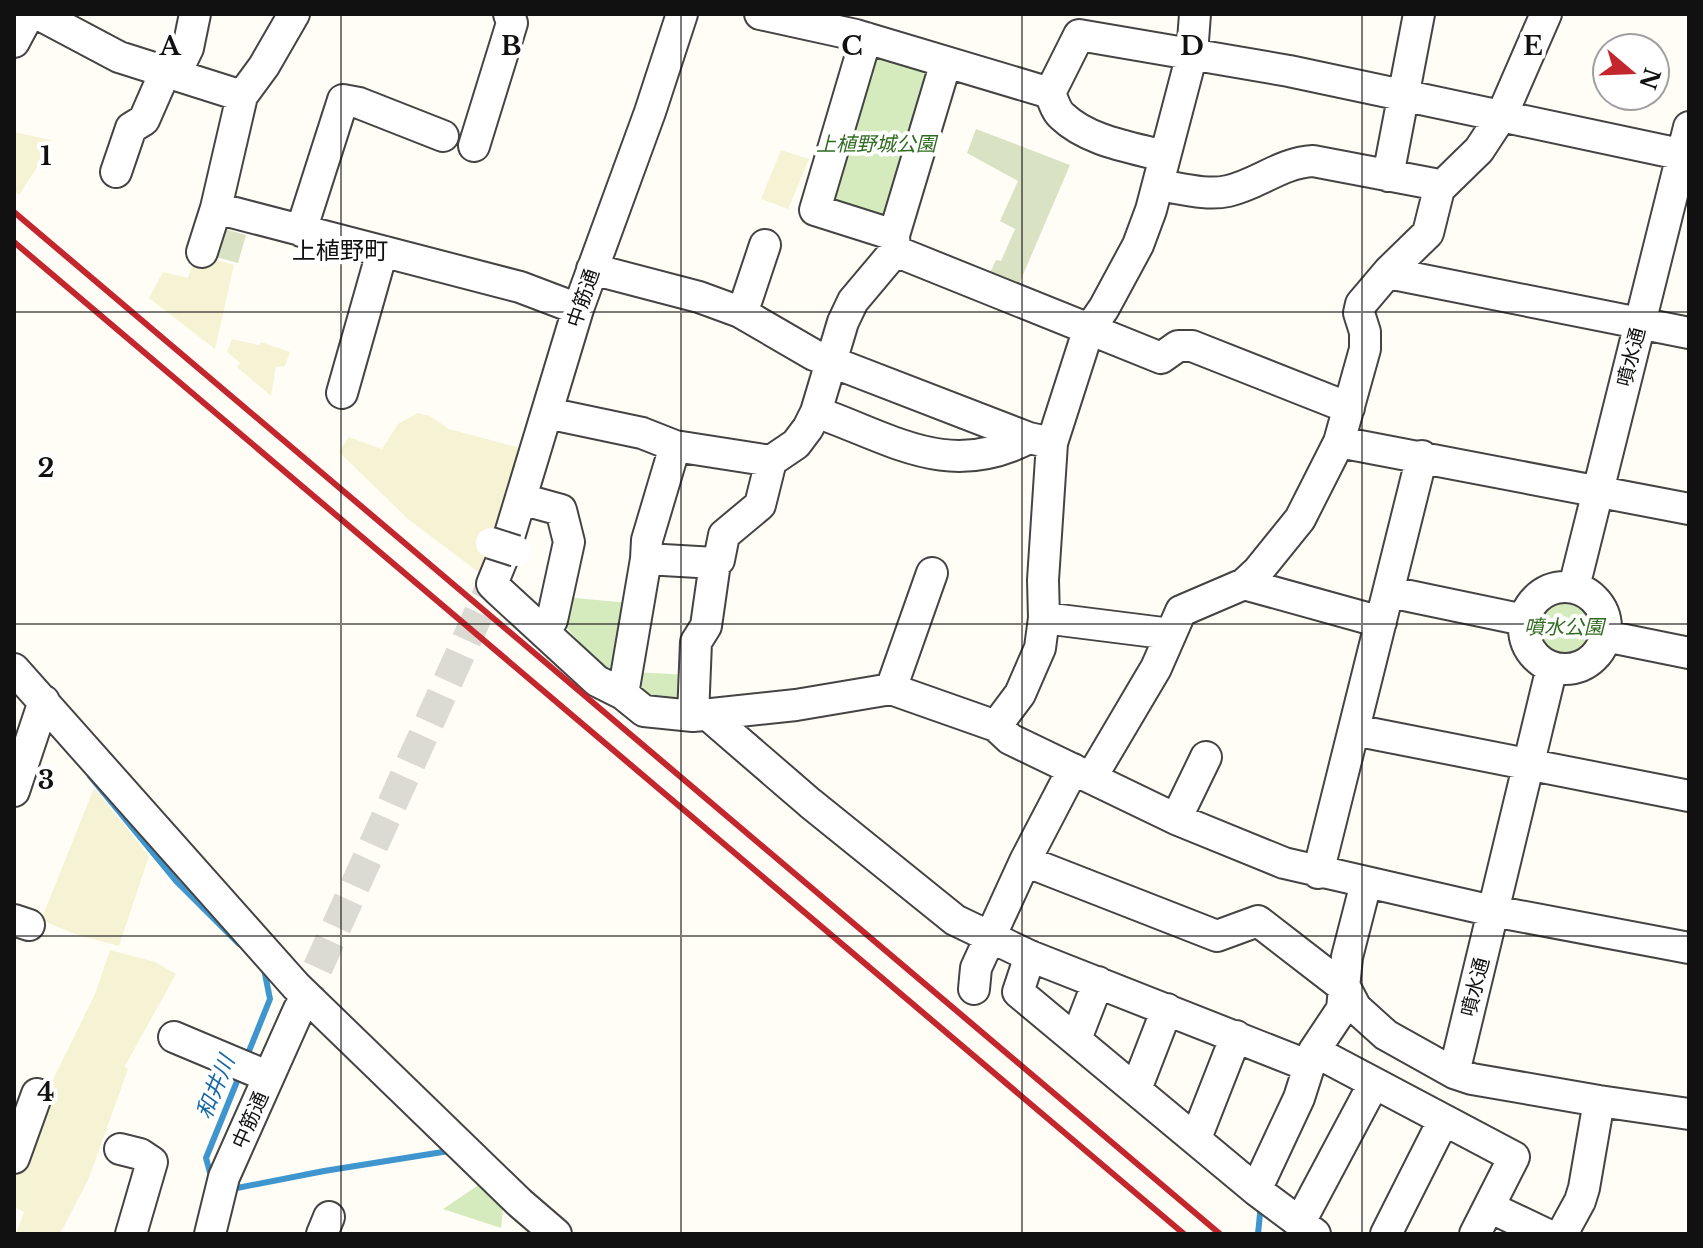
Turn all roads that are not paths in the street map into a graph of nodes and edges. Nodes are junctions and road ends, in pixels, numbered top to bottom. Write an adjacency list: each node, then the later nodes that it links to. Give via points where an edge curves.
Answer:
1 (29, 14): 13 (street)
2 (38, 14): 16 (street, via 119,57)
3 (195, 14): 16 (street, via 188,48)
4 (294, 14): 18 (street)
5 (509, 14): 22 (street, via 512,23)
6 (682, 14): 34 (street, 中筋通)
7 (760, 14): 12 (street)
8 (1195, 14): 14 (street)
9 (1419, 14): 19 (street)
10 (1546, 14): 20 (street)
11 (1083, 25): 14 (street); 17 (street)
12 (861, 29): 15 (street); 30 (street, via 815,210)
13 (14, 42)
14 (1192, 54): 19 (street); 24 (street)
15 (946, 62): 17 (street); 30 (street)
16 (170, 73): 18 (street); 25 (street, via 144,120 131,128)
17 (1050, 93): 24 (street, via 1060,115)
18 (242, 96): 28 (street)
19 (1402, 96): 20 (street); 26 (street)
20 (1502, 115): 23 (street); 27 (street, via 1479,150)
21 (443, 136): 29 (street, via 343,100)
22 (474, 146)
23 (1687, 146): 38 (street, 噴水通)
24 (1161, 170): 26 (street, via 1221,192 1308,161); 39 (street, via 1138,245)
25 (116, 172)
26 (1388, 176): 27 (street)
27 (1439, 189): 35 (street, via 1428,233)
28 (216, 208): 29 (street); 32 (street)
29 (301, 231): 33 (street)
30 (894, 243): 39 (street); 41 (street, via 853,301)
31 (765, 245): 37 (street)
32 (202, 252)
33 (382, 252): 36 (street, via 520,287); 42 (street)
34 (592, 269): 36 (street, 中筋通); 37 (street)
35 (1388, 273): 38 (street); 43 (street, via 1361,304 1365,349)
36 (578, 309): 45 (street, 中筋通)
37 (740, 312): 41 (street)
38 (1639, 323): 40 (street); 51 (street, 噴水通)
39 (1088, 331): 43 (street, via 1161,358 1178,346 1192,346); 46 (street)
40 (1689, 333)
41 (829, 362): 44 (street); 46 (street)
42 (342, 393)
43 (1349, 408): 47 (street)
44 (816, 412): 46 (street, via 916,451 943,456 997,453); 50 (street, via 796,444)
45 (551, 415): 48 (street, via 642,433); 52 (street); 70 (street, 中筋通, via 492,584 597,681)
46 (1040, 440): 60 (street)
47 (1339, 442): 49 (street); 57 (street, via 1300,519)
48 (675, 446): 50 (street); 54 (street)
49 (1422, 456): 51 (street); 59 (street)
50 (771, 461): 55 (street, via 760,505 724,535)
51 (1597, 491): 53 (street); 58 (street, 噴水通)
52 (532, 502): 61 (street, via 561,510 569,542); 61 (street, via 503,547 520,552 512,578 516,589)
53 (1689, 509)
54 (646, 559): 55 (street); 70 (street)
55 (715, 563): 72 (street, via 706,626 696,642)
56 (932, 573): 69 (street)
57 (1244, 584): 63 (street); 64 (street, via 1181,611)
58 (1574, 587): 62 (street, via 1542,593); 65 (street, via 1596,600 1606,623)
59 (1390, 592): 62 (street); 63 (street)
60 (1044, 618): 64 (street); 73 (street, via 1032,672)
61 (552, 620): 70 (street)
62 (1524, 620): 67 (street, via 1533,654)
63 (1381, 622): 74 (street)
64 (1171, 634): 77 (street, via 1156,668)
65 (1605, 636): 66 (street); 67 (street, via 1591,660 1566,669)
66 (1689, 653)
67 (1552, 667): 76 (street, 噴水通)
68 (14, 669): 71 (street)
69 (891, 689): 72 (street); 73 (street)
70 (623, 694): 72 (street, via 644,711)
71 (44, 701): 78 (street); 91 (street)
72 (700, 715): 85 (street, via 955,920)
73 (996, 726): 77 (street, via 1010,739)
74 (1354, 730): 76 (street); 82 (street)
75 (1206, 757): 80 (street)
76 (1528, 764): 79 (street); 84 (street, 噴水通)
77 (1082, 773): 80 (street); 81 (street)
78 (14, 791)
79 (1689, 796)
80 (1176, 819): 82 (street)
81 (1025, 861): 85 (street); 90 (street, via 1217,936 1258,921)
82 (1318, 873): 83 (street)
83 (1366, 883): 84 (street); 90 (street, via 1347,957)
84 (1493, 911): 86 (street); 98 (street, 噴水通)
85 (991, 937): 87 (street); 89 (street, via 976,968)
86 (1689, 948)
87 (1030, 956): 88 (street); 95 (street, via 1018,992)
88 (1098, 982): 92 (street); 95 (street)
89 (974, 989)
90 (1346, 989): 96 (street, via 1342,1009); 98 (street, via 1356,1008 1386,1035)
91 (298, 998): 97 (street); 108 (street, 中筋通); 114 (street)
92 (1167, 1009): 93 (street); 100 (street)
93 (1236, 1036): 96 (street); 105 (street)
94 (174, 1037): 97 (street)
95 (1076, 1039): 100 (street)
96 (1311, 1058): 99 (street); 109 (street, via 1299,1098)
97 (255, 1071): 108 (street, via 217,1157)
98 (1454, 1073): 102 (street)
99 (1374, 1083): 104 (street); 111 (street)
100 (1136, 1089): 105 (street)
101 (37, 1094): 107 (street)
102 (1599, 1101): 103 (street); 118 (street, via 1584,1188)
103 (1689, 1114)
104 (1443, 1121): 110 (street, via 1514,1157); 115 (street)
105 (1196, 1138): 109 (street)
106 (120, 1149): 112 (street, via 152,1162)
107 (14, 1158)
108 (222, 1184): 113 (street, 中筋通)
109 (1256, 1190): 111 (street)
110 (1489, 1207): 116 (street); 117 (street)
111 (1307, 1228)
112 (131, 1234)
113 (210, 1234)
114 (556, 1234)
115 (1386, 1234)
116 (1475, 1234)
117 (1546, 1234)
118 (1562, 1234)

